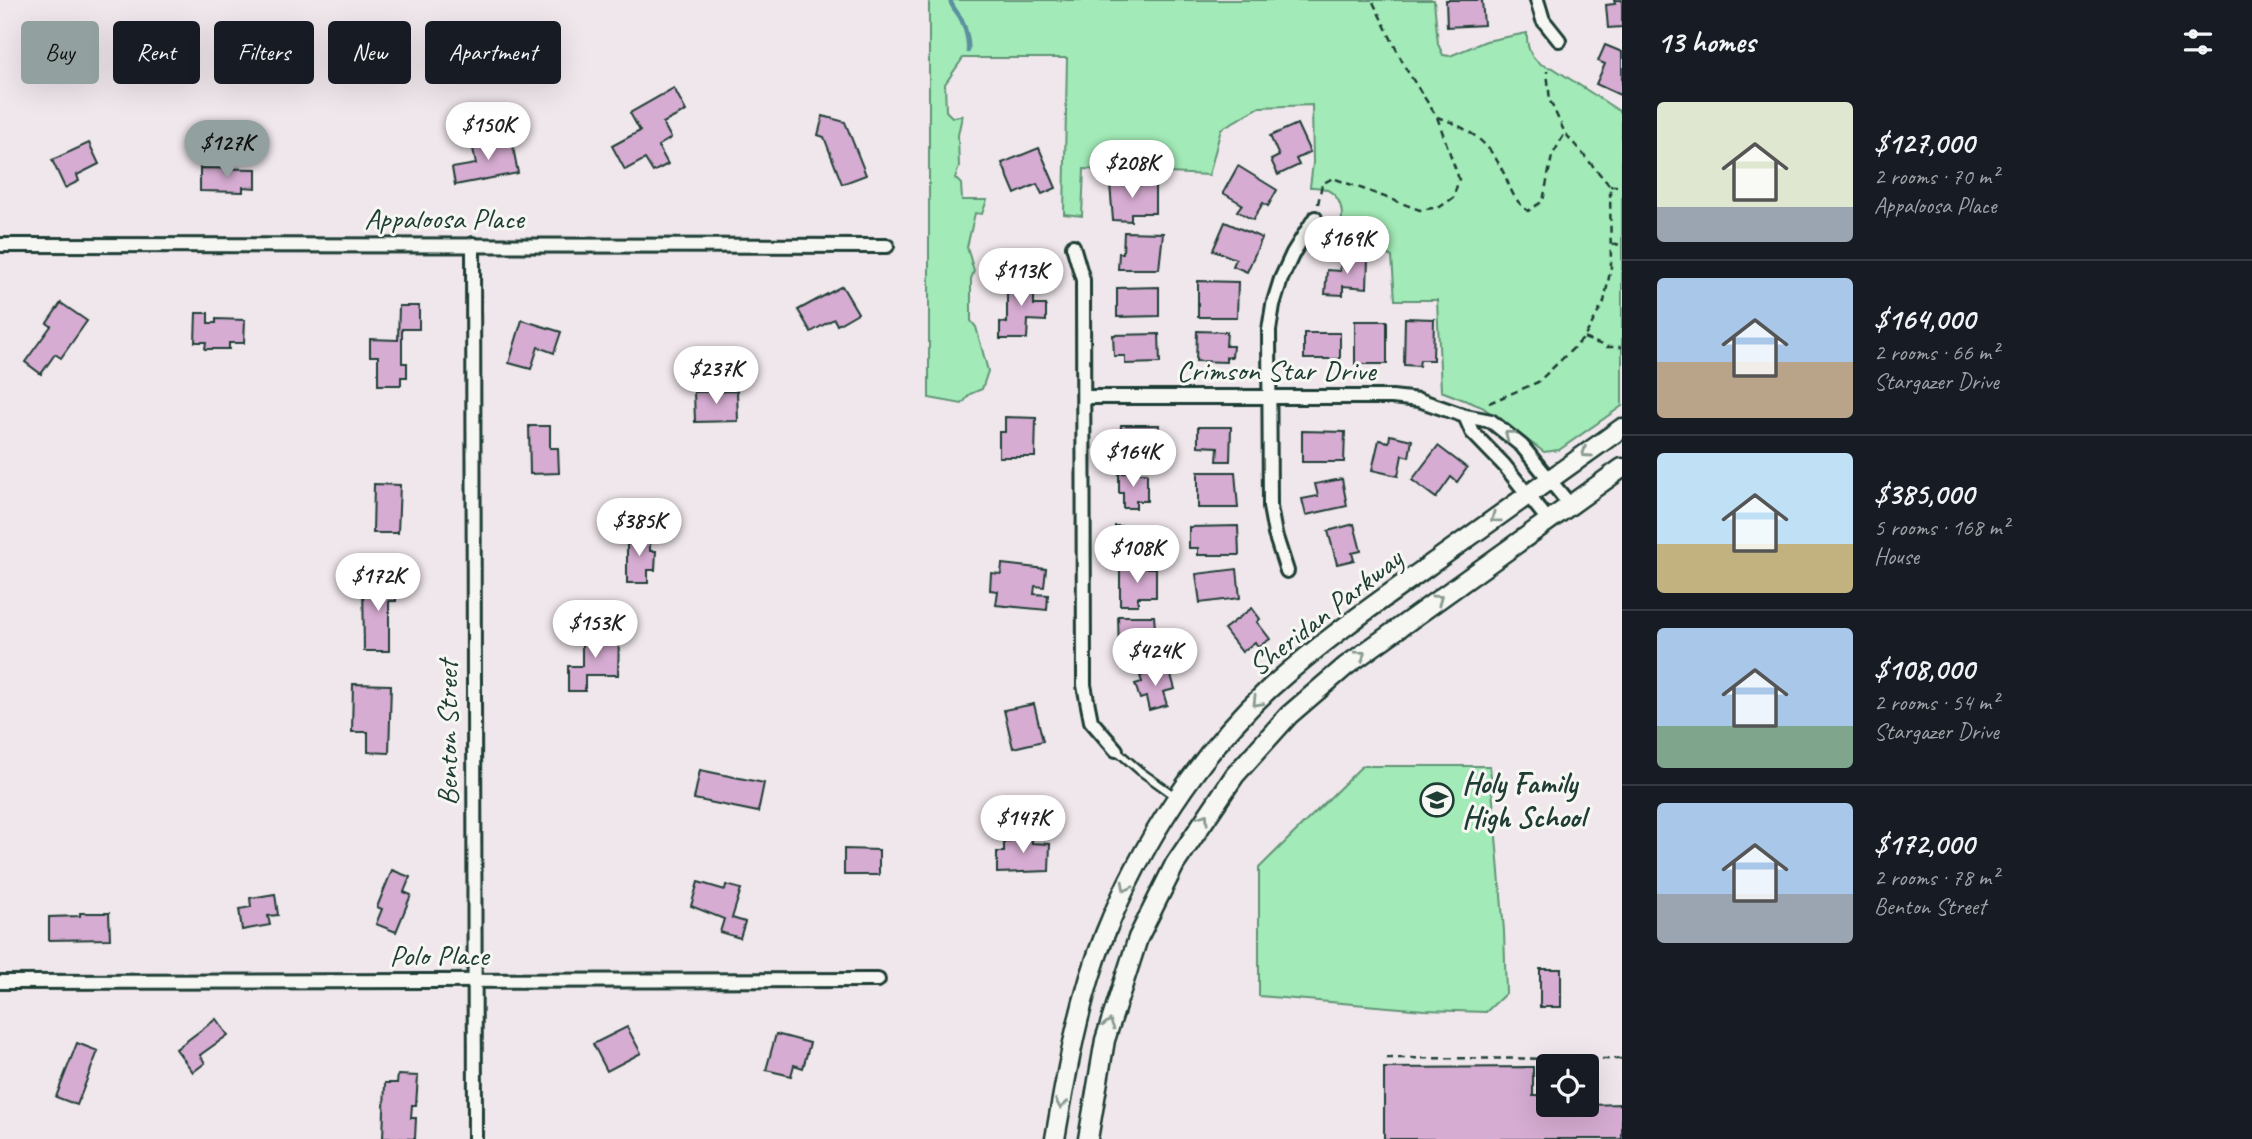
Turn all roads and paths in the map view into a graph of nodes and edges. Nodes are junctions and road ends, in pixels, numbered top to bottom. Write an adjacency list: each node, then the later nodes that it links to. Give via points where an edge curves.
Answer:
1 (1372, 0): 5 (path, via 1406,69)
2 (1537, 0): 3 (street, via 1542,20)
3 (1559, 40)
4 (1547, 71): 6 (path, via 1550,101)
5 (1437, 117): 6 (path, via 1460,124 1485,143 1514,200 1528,211 1543,201 1552,156); 9 (path, via 1459,179 1453,198 1440,207 1420,210 1333,178 1322,184)
6 (1565, 133): 7 (path)
7 (1610, 186): 8 (path); 13 (path)
8 (1622, 186)
9 (1315, 218): 19 (street, via 1293,253 1273,305)
10 (473, 244): 12 (street, Appaloosa Place); 14 (street, Appaloosa Place); 32 (street, Benton Street)
11 (1622, 244): 13 (path)
12 (0, 245)
13 (1612, 245): 16 (path, via 1604,302)
14 (887, 246)
15 (1073, 246): 18 (street, via 1083,280)
16 (1584, 338): 17 (path); 20 (path, via 1538,382)
17 (1622, 347)
18 (1084, 397): 19 (street, Crimson Star Drive); 29 (street, via 1084,684 1091,721)
19 (1268, 397): 21 (street, Crimson Star Drive, via 1392,397 1419,400); 28 (street, via 1270,507)
20 (1489, 403)
21 (1465, 416): 24 (street, Crimson Star Drive, one-way to 21, via 1522,446 1491,421); 25 (street, via 1472,432)
22 (1622, 428): 24 (main road, Sheridan Parkway, one-way to 24)
23 (1622, 468): 26 (main road, Sheridan Parkway)
24 (1550, 479): 25 (main road, Sheridan Parkway); 26 (street, Crimson Star Drive)
25 (1528, 494): 27 (street); 30 (main road, Sheridan Parkway, one-way to 30, via 1307,656 1246,713)
26 (1570, 505): 27 (main road, Sheridan Parkway)
27 (1548, 520): 38 (main road, Sheridan Parkway, one-way to 27, via 1105,1040 1129,962 1161,888 1219,797 1270,734 1325,682)
28 (1287, 571)
29 (1116, 750): 30 (lane)
30 (1178, 798): 37 (main road, Sheridan Parkway, one-way to 37, via 1139,862 1104,935 1079,1013)
31 (878, 980): 32 (street, Polo Place)
32 (474, 981): 33 (street, Polo Place); 36 (street, Benton Street)
33 (0, 982)
34 (1387, 1058): 35 (path)
35 (1622, 1059)
36 (475, 1139)
37 (1055, 1139)
38 (1088, 1139)

